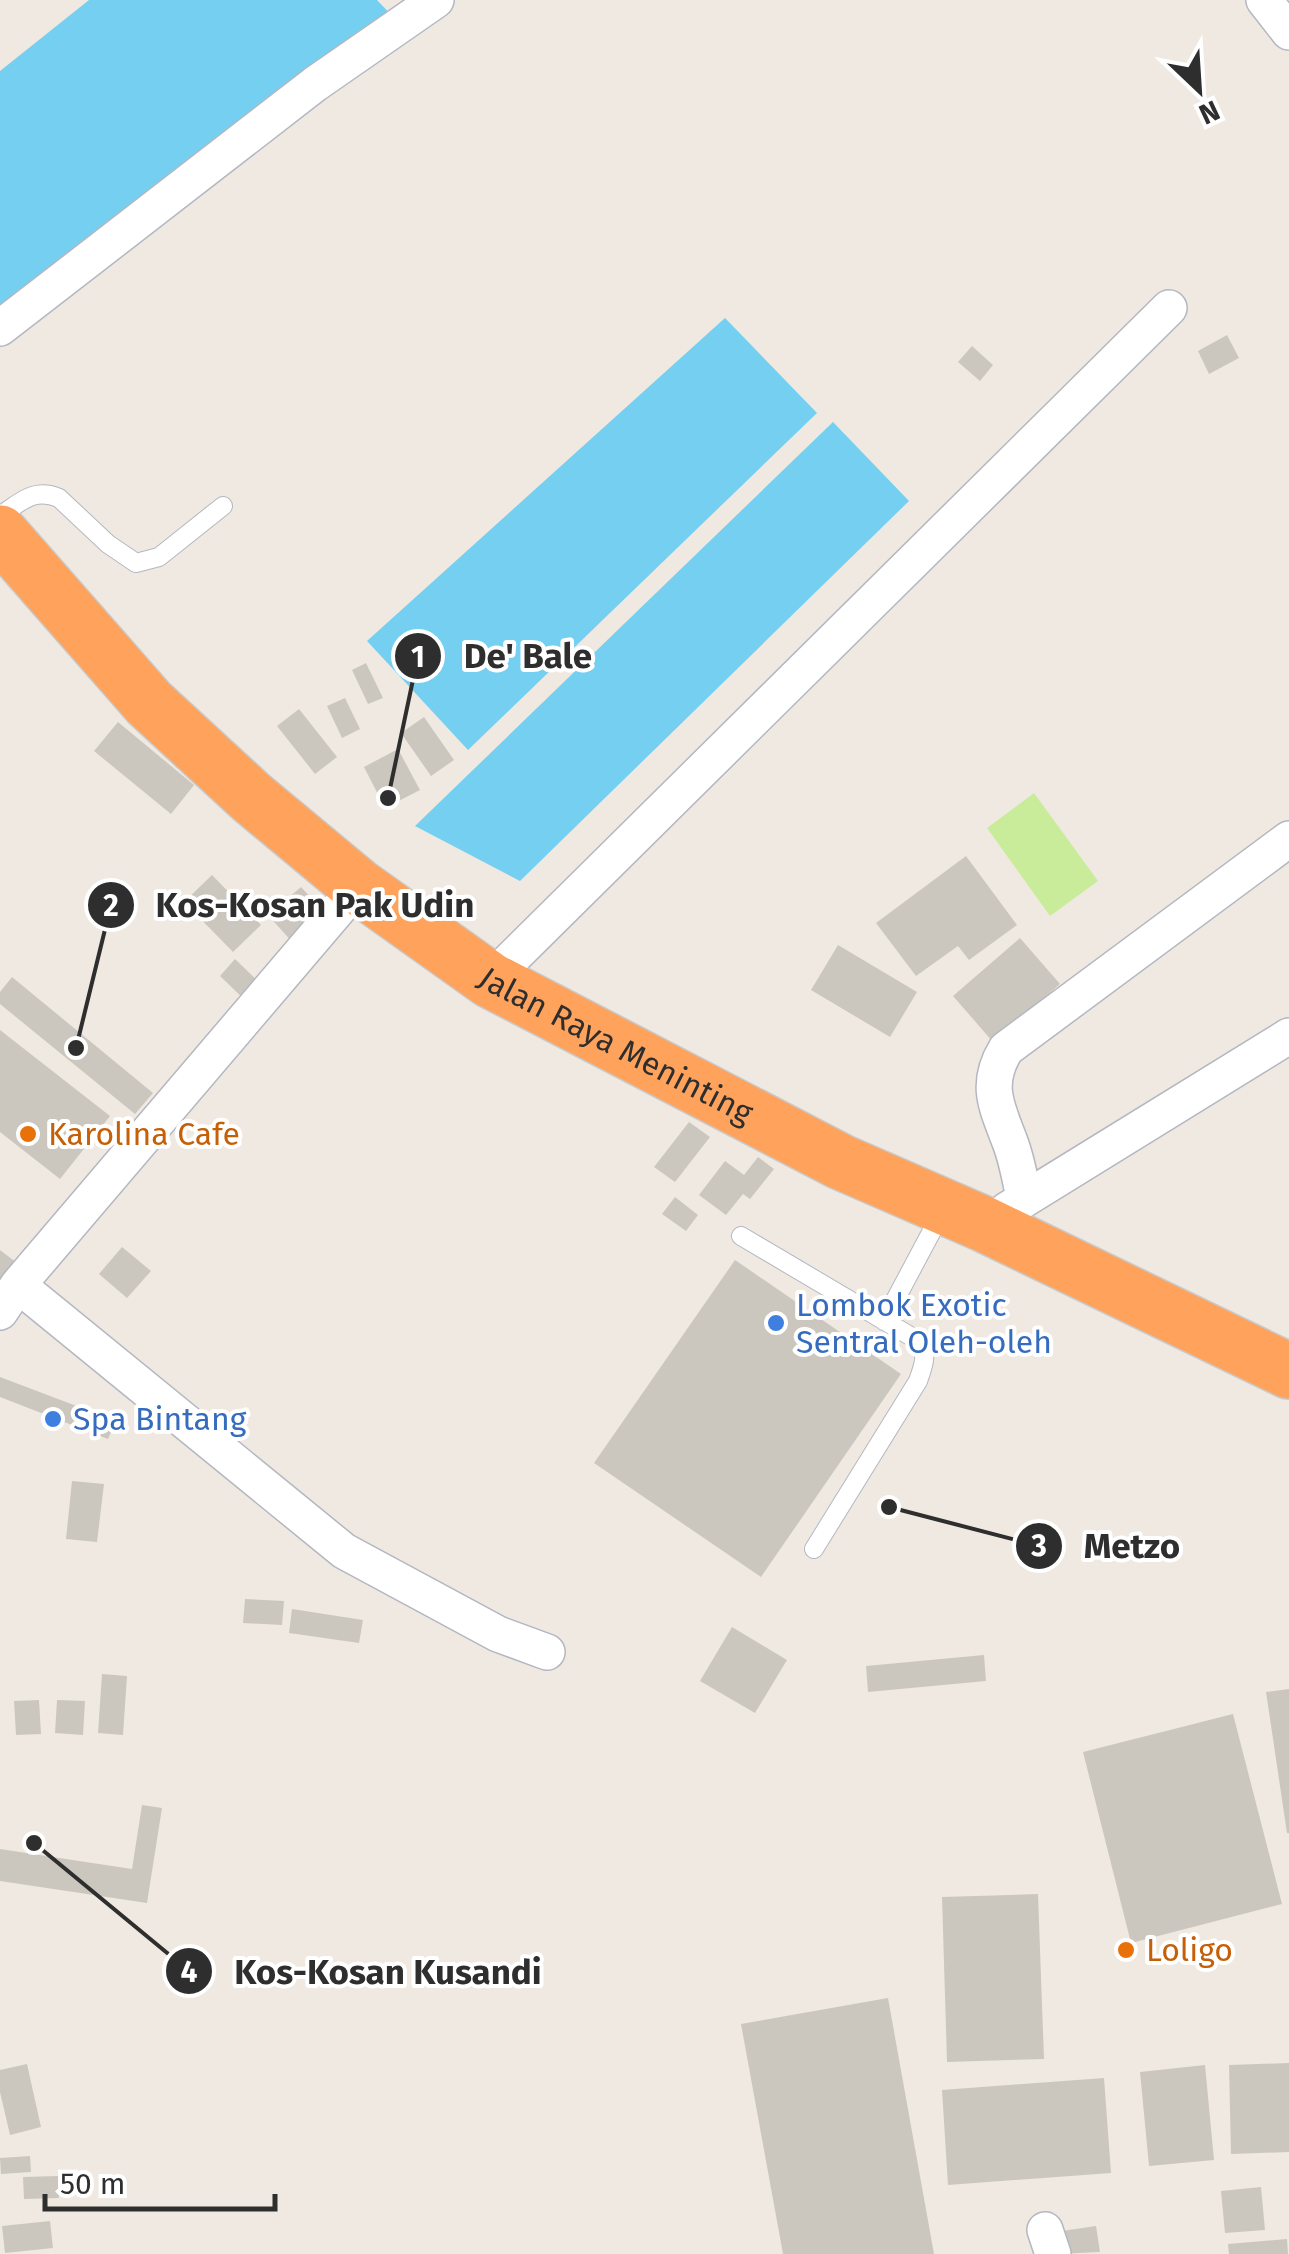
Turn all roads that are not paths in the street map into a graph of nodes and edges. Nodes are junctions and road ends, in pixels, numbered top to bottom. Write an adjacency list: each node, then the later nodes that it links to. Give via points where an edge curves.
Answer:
1 (436, 0): 5 (street, via 315,84)
2 (1264, 0): 3 (street)
3 (1289, 32)
4 (1169, 308): 11 (street)
5 (0, 328)
6 (223, 506): 7 (lane, via 159,557 136,563 50,494 32,493)
7 (0, 516)
8 (0, 533): 10 (highway, Jalan Raya Meninting, via 150,703)
9 (1289, 839): 13 (street, via 1006,1049 993,1088 1019,1170)
10 (358, 886): 11 (highway, Jalan Raya Meninting); 15 (street)
11 (490, 980): 13 (highway, Jalan Raya Meninting, via 841,1162)
12 (1289, 1036): 13 (street)
13 (985, 1210): 16 (lane); 17 (highway, Jalan Raya Meninting)
14 (741, 1236): 16 (lane)
15 (9, 1298): 19 (street, via 344,1551 498,1634)
16 (884, 1321): 18 (lane, via 922,1343 924,1366)
17 (1289, 1371)
18 (814, 1550)
19 (547, 1652)

